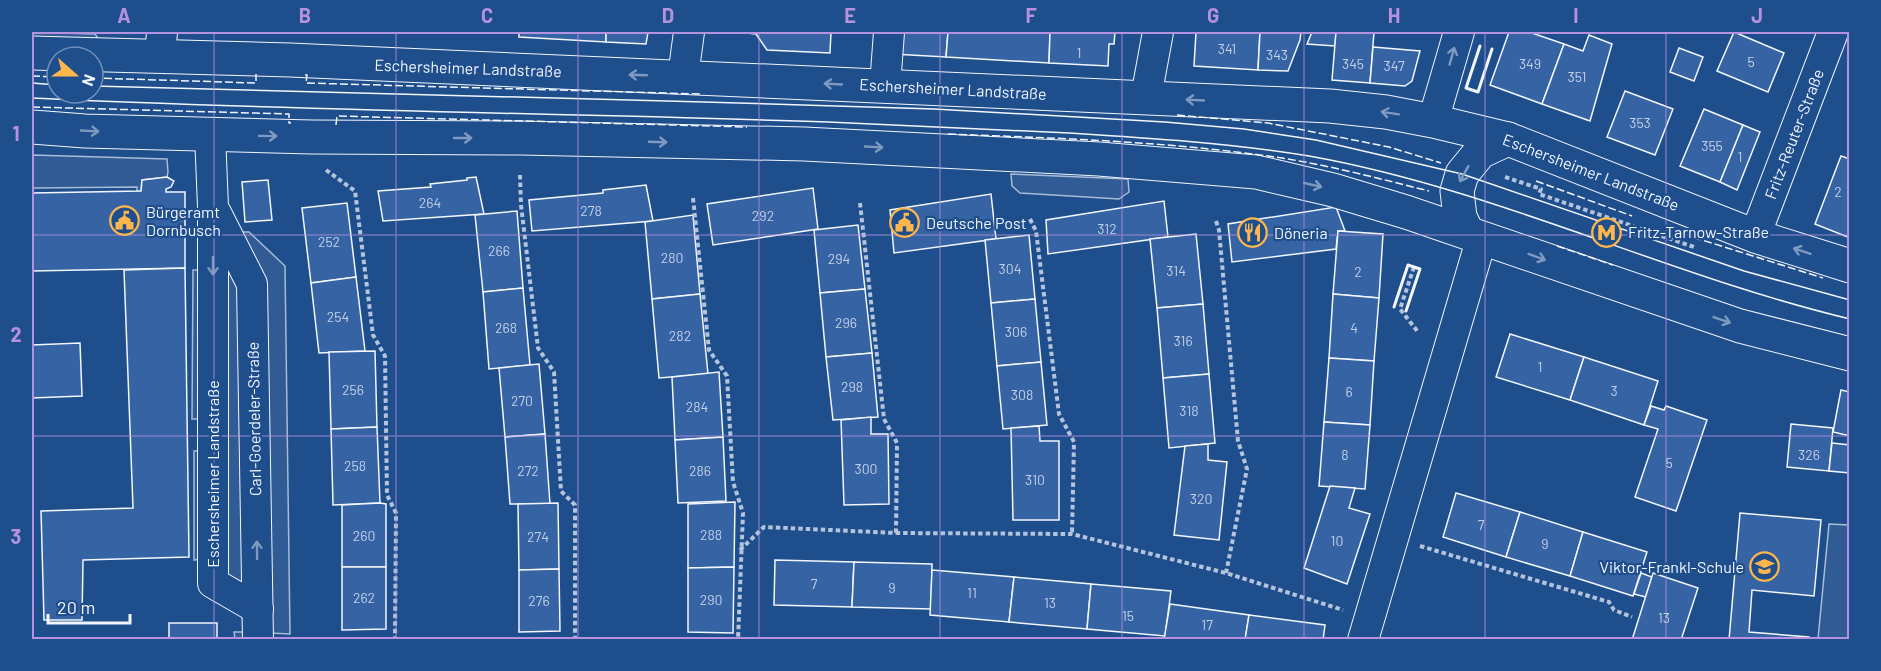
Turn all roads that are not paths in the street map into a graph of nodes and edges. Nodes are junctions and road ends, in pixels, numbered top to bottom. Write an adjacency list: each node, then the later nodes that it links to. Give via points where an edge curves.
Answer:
1 (689, 32): 9 (street)
2 (869, 32): 10 (street)
3 (889, 32): 10 (street)
4 (1158, 32): 11 (street)
5 (1459, 32): 12 (street, one-way to 5)
6 (1833, 32): 18 (street, Fritz-Reuter-Straße)
7 (161, 44): 8 (main road, Eschersheimer Landstraße); 9 (main road, Eschersheimer Landstraße, one-way to 7)
8 (32, 53)
9 (683, 77): 10 (main road, Eschersheimer Landstraße, one-way to 9)
10 (876, 85): 11 (main road, Eschersheimer Landstraße)
11 (1146, 97): 12 (main road, Eschersheimer Landstraße, one-way to 11, via 1330,106)
12 (1433, 121): 15 (main road, Eschersheimer Landstraße)
13 (32, 126): 14 (main road, one-way to 14)
14 (210, 134): 16 (street, Eschersheimer Landstraße); 17 (main road, one-way to 17, via 804,144 1099,159 1256,172 1333,190)
15 (1508, 139): 17 (main road, one-way to 17, via 1480,152 1462,174 1457,191 1460,217); 18 (main road, Eschersheimer Landstraße)
16 (213, 207): 21 (street, Carl-Goerdeler-Straße, one-way to 16, via 252,284); 21 (street, Eschersheimer Landstraße, one-way to 21, via 213,583)
17 (1475, 235): 20 (main road, one-way to 20, via 1740,326); 22 (street, via 1454,328 1393,538)
18 (1755, 236): 19 (main road, Eschersheimer Landstraße, one-way to 18)
19 (1850, 266)
20 (1850, 354)
21 (258, 609): 23 (street, Carl-Goerdeler-Straße)
22 (1357, 626)
23 (258, 639)

